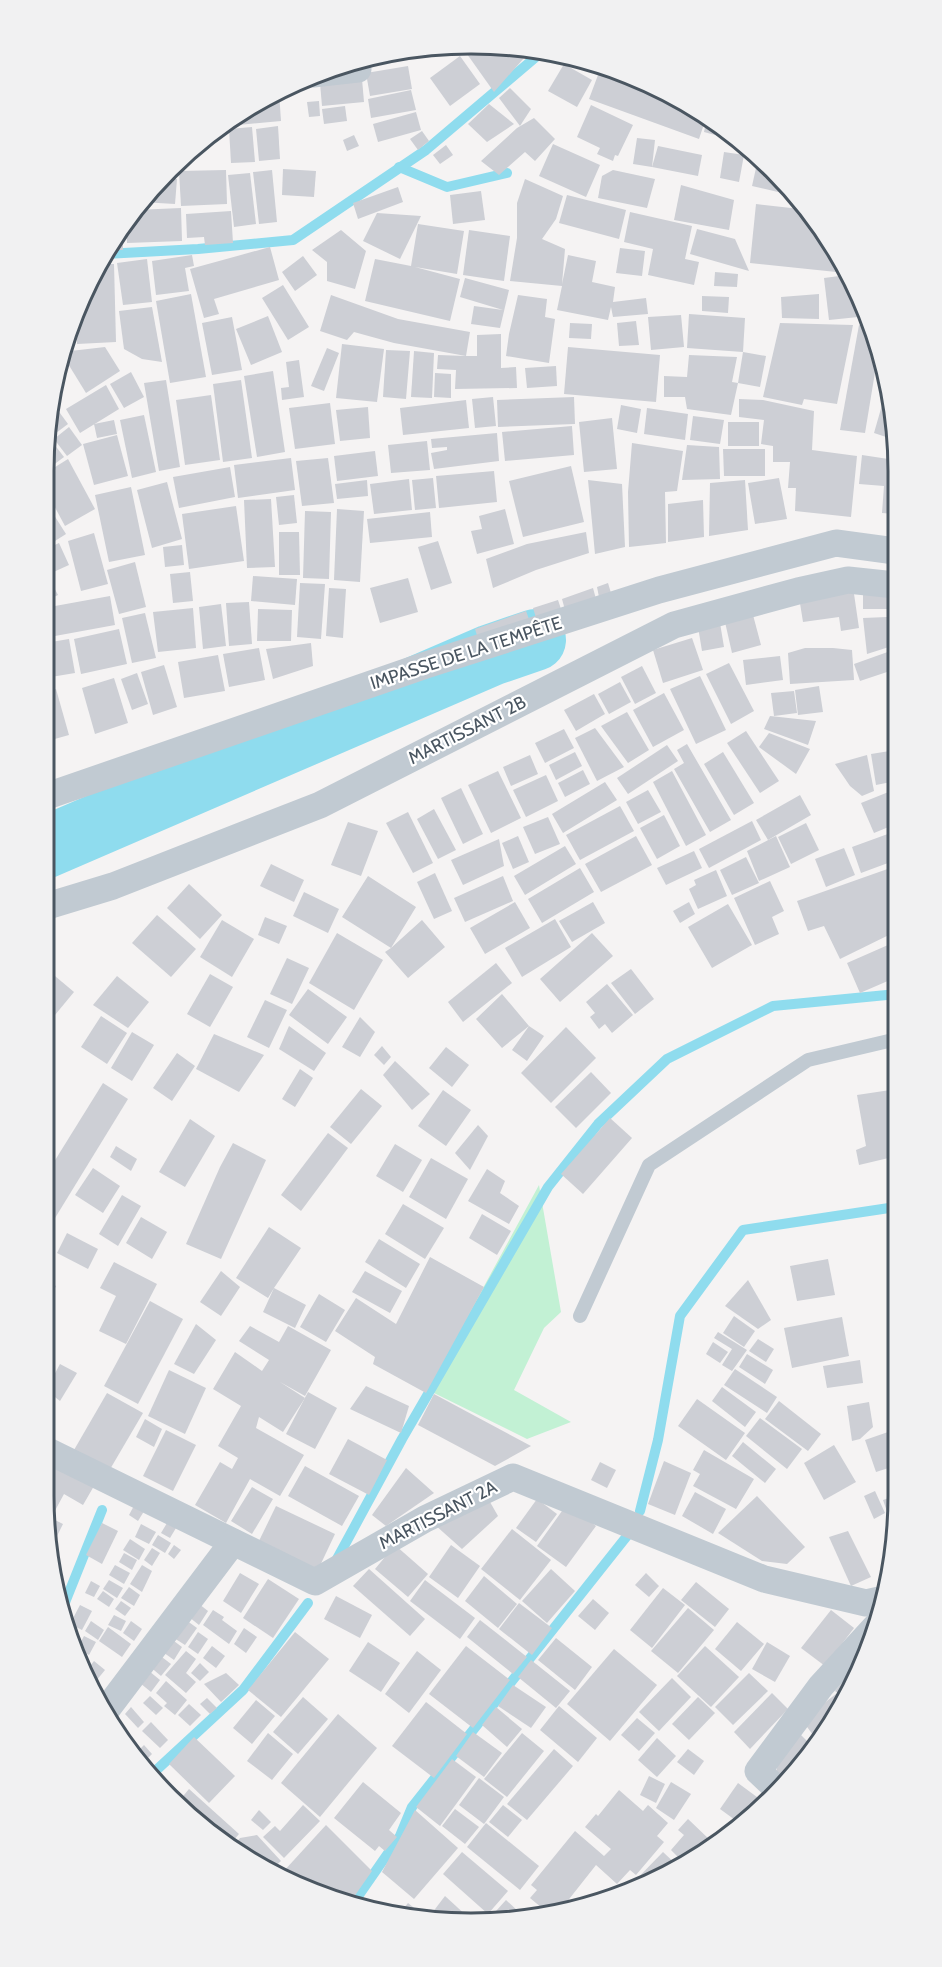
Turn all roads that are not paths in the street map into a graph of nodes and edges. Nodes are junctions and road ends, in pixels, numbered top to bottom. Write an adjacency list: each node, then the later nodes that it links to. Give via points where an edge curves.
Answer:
1 (888, 549): 3 (street, IMPASSE DE LA TEMPÊTE, via 836,543 659,590 426,665)
2 (888, 584): 4 (street, MARTISSANT 2B, via 848,580 674,626 320,805 113,886)
3 (54, 794)
4 (54, 903)
5 (888, 1041): 6 (lane, via 808,1060 649,1165)
6 (580, 1316)
7 (54, 1454): 8 (street, MARTISSANT 2A)
8 (233, 1542): 9 (street, MARTISSANT 2A, via 315,1582 425,1519 513,1477 764,1579 866,1604); 11 (street)
9 (875, 1602)
10 (861, 1642): 12 (street, via 821,1686 758,1771)
11 (110, 1704)
12 (772, 1785)

